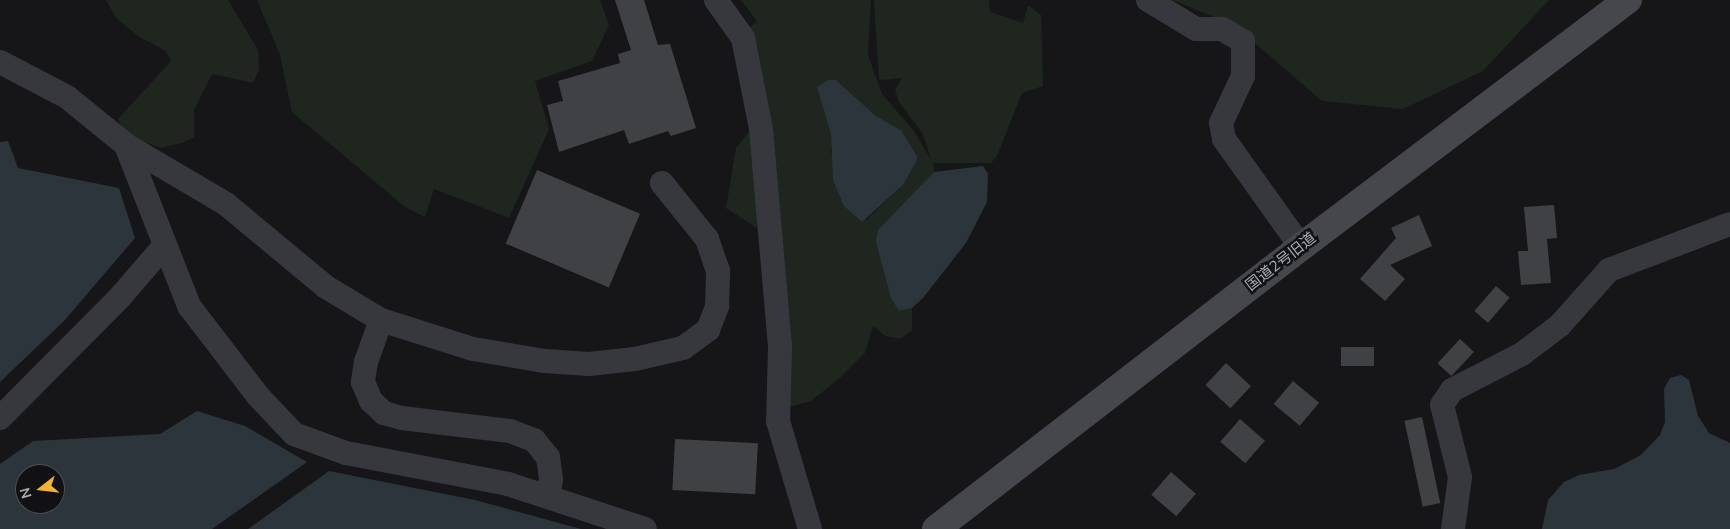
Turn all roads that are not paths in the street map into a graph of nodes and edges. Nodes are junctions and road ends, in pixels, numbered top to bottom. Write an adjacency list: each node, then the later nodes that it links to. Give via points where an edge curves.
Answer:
1 (716, 0): 14 (street, via 743,38 761,130 780,347 778,422)
2 (1148, 0): 9 (street, via 1196,29 1222,29 1243,41 1243,76 1221,123 1224,139)
3 (1628, 0): 9 (street, 国道2号旧道)
4 (0, 62): 5 (street, via 66,97)
5 (126, 145): 8 (street); 10 (street, via 226,204 326,287)
6 (662, 183): 10 (street, via 707,239 718,270 717,306 708,330 683,348 589,364 545,361 473,348)
7 (1730, 224): 16 (street, via 1609,270 1560,325 1522,354 1452,390 1442,405 1460,477)
8 (165, 245): 11 (street, via 122,296); 12 (street, via 189,306 258,396 294,434 346,453 508,484)
9 (1301, 247): 15 (street, 国道2号旧道)
10 (381, 320): 12 (street, via 366,362 363,382 371,401 384,413 402,418 510,431 534,440 548,457 551,479)
11 (0, 418)
12 (548, 497): 13 (street)
13 (645, 529)
14 (810, 529)
15 (936, 529)
16 (1453, 529)

